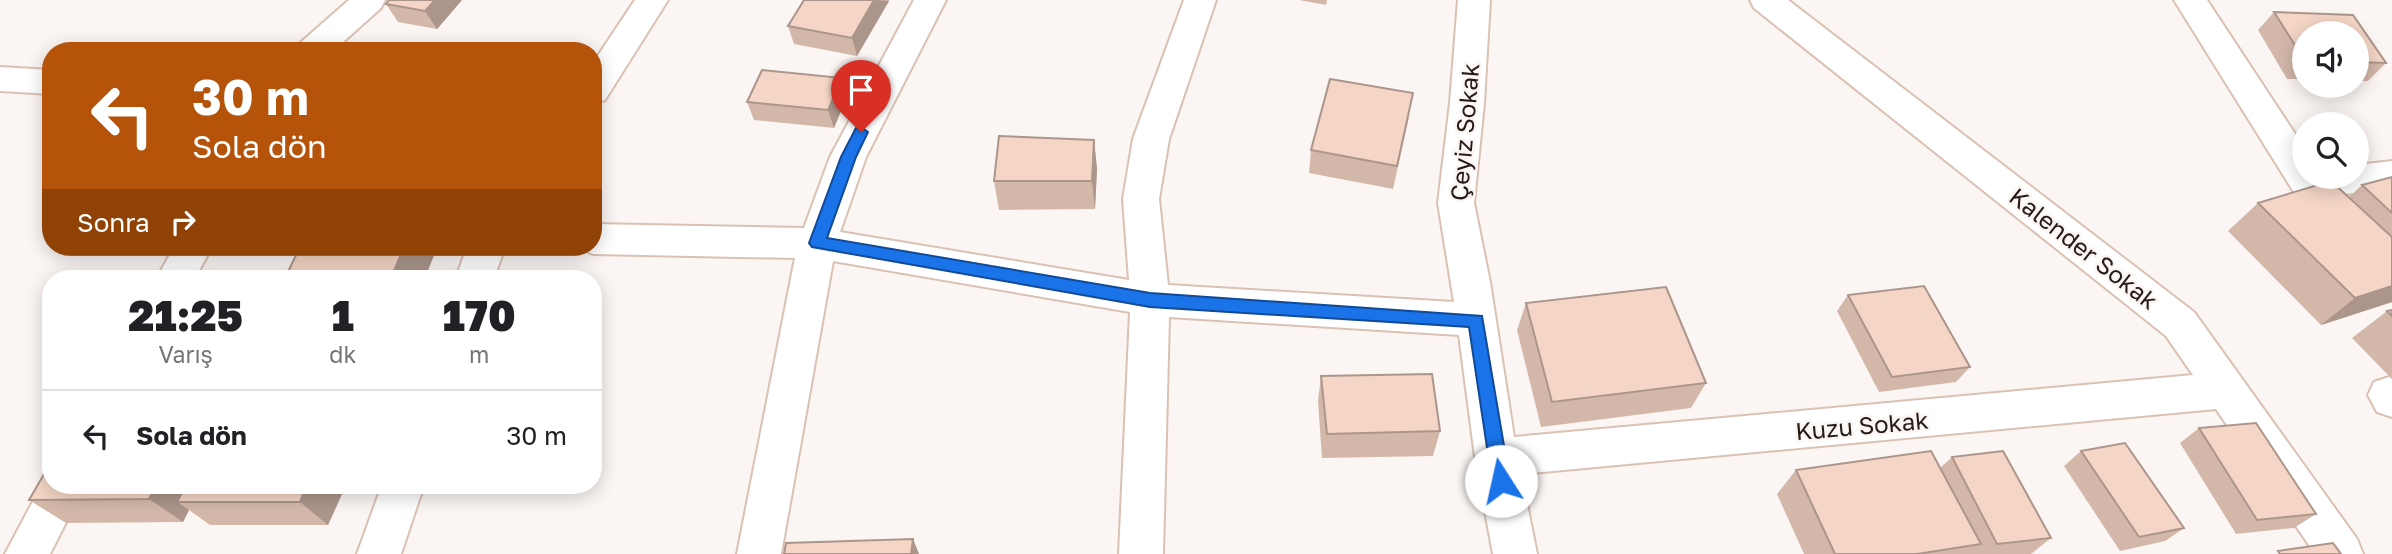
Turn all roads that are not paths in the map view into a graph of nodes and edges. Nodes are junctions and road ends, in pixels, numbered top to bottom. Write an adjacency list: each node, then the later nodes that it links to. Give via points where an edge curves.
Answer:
1 (369, 0): 8 (street)
2 (652, 0): 9 (street)
3 (930, 0): 14 (street, via 848,157)
4 (1200, 0): 15 (street, via 1151,139 1141,199)
5 (1474, 0): 16 (street, Çeyiz Sokak, via 1456,204)
6 (1766, 0): 17 (street, Kalender Sokak, via 2180,324)
7 (2190, 0): 12 (street, via 2308,184)
8 (322, 42)
9 (602, 77)
10 (0, 79): 11 (street)
11 (42, 81)
12 (2392, 175)
13 (602, 239): 14 (street)
14 (817, 243): 15 (street); 23 (street)
15 (1150, 300): 16 (street); 24 (street)
16 (1477, 320): 18 (street, Çeyiz Sokak)
17 (2227, 390): 18 (street, Kuzu Sokak); 26 (street, Kalender Sokak)
18 (1496, 457): 25 (street, Çeyiz Sokak)
19 (59, 494): 21 (street)
20 (400, 494): 22 (street)
21 (27, 554)
22 (379, 554)
23 (759, 554)
24 (1141, 554)
25 (1515, 554)
26 (2342, 554)

